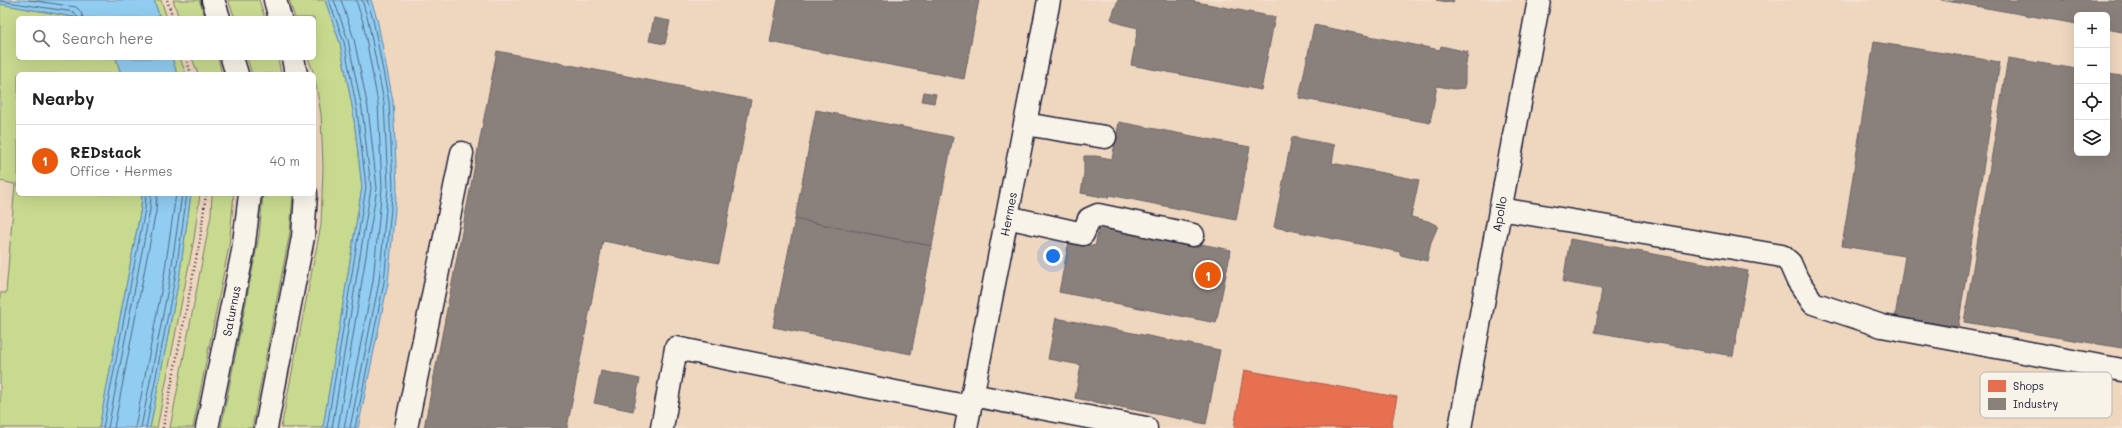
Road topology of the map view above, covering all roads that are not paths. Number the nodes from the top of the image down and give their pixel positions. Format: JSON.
{"nodes":[{"id":1,"x":213,"y":0,"type":"edge"},
{"id":2,"x":274,"y":0,"type":"edge"},
{"id":3,"x":1050,"y":0,"type":"edge"},
{"id":4,"x":1539,"y":0,"type":"edge"},
{"id":5,"x":218,"y":16,"type":"edge"},
{"id":6,"x":279,"y":16,"type":"edge"},
{"id":7,"x":233,"y":60,"type":"edge"},
{"id":8,"x":293,"y":60,"type":"edge"},
{"id":9,"x":237,"y":72,"type":"edge"},
{"id":10,"x":296,"y":72,"type":"edge"},
{"id":11,"x":1025,"y":124,"type":"junction"},
{"id":12,"x":1105,"y":137,"type":"dead end"},
{"id":13,"x":462,"y":153,"type":"dead end"},
{"id":14,"x":250,"y":196,"type":"edge"},
{"id":15,"x":306,"y":196,"type":"edge"},
{"id":16,"x":1500,"y":209,"type":"junction"},
{"id":17,"x":1007,"y":218,"type":"junction"},
{"id":18,"x":1193,"y":235,"type":"dead end"},
{"id":19,"x":2122,"y":370,"type":"edge"},
{"id":20,"x":971,"y":417,"type":"edge"},
{"id":21,"x":207,"y":428,"type":"edge"},
{"id":22,"x":266,"y":428,"type":"edge"},
{"id":23,"x":406,"y":428,"type":"edge"},
{"id":24,"x":662,"y":428,"type":"edge"},
{"id":25,"x":1146,"y":428,"type":"edge"},
{"id":26,"x":1460,"y":428,"type":"edge"}],
"edges":[{"from":1,"to":5,"type":"street"},
{"from":2,"to":6,"type":"street"},
{"from":3,"to":11,"type":"street","name":"Hermes"},
{"from":4,"to":16,"type":"street","name":"Apollo"},
{"from":7,"to":9,"type":"street"},
{"from":8,"to":10,"type":"street"},
{"from":11,"to":12,"type":"street"},
{"from":11,"to":17,"type":"street","name":"Hermes"},
{"from":13,"to":23,"type":"street"},
{"from":14,"to":21,"type":"street","name":"Saturnus"},
{"from":15,"to":22,"type":"street"},
{"from":16,"to":19,"type":"street"},
{"from":16,"to":26,"type":"street","name":"Apollo"},
{"from":17,"to":18,"type":"street"},
{"from":17,"to":20,"type":"street","name":"Hermes"},
{"from":20,"to":24,"type":"street"},
{"from":20,"to":25,"type":"street"}]}
